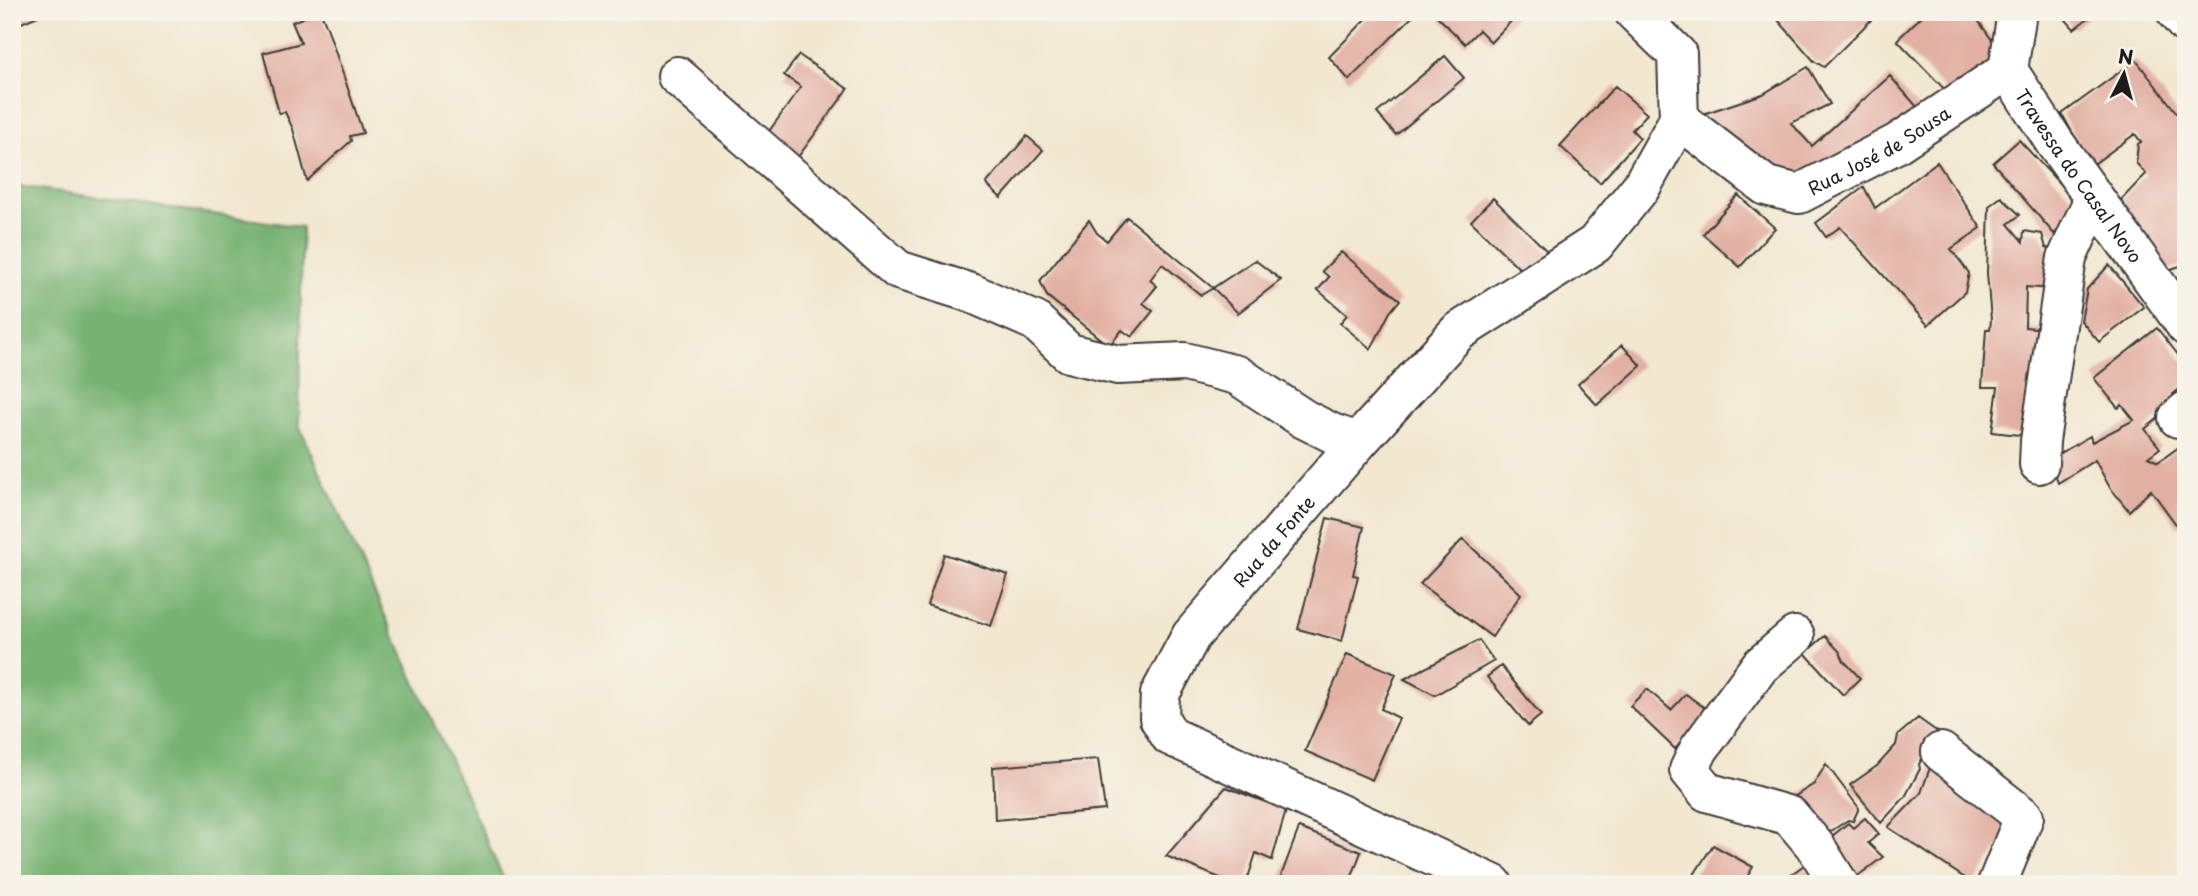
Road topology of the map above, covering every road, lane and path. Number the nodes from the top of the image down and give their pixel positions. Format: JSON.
{"nodes":[{"id":1,"x":1634,"y":12,"type":"edge"},
{"id":2,"x":2017,"y":12,"type":"edge"},
{"id":3,"x":2176,"y":12,"type":"edge"},
{"id":4,"x":2186,"y":24,"type":"edge"},
{"id":5,"x":2008,"y":70,"type":"junction"},
{"id":6,"x":677,"y":76,"type":"dead end"},
{"id":7,"x":1679,"y":119,"type":"junction"},
{"id":8,"x":2094,"y":198,"type":"junction"},
{"id":9,"x":2186,"y":326,"type":"edge"},
{"id":10,"x":1358,"y":442,"type":"junction"},
{"id":11,"x":2039,"y":464,"type":"dead end"},
{"id":12,"x":1795,"y":636,"type":"dead end"},
{"id":13,"x":1941,"y":752,"type":"dead end"},
{"id":14,"x":1493,"y":884,"type":"edge"},
{"id":15,"x":1839,"y":884,"type":"edge"},
{"id":16,"x":1997,"y":884,"type":"edge"}],
"edges":[{"from":1,"to":7,"type":"street"},
{"from":2,"to":5,"type":"street","name":"Travessa do Casal Novo"},
{"from":3,"to":4,"type":"street"},
{"from":5,"to":7,"type":"street","name":"Rua José de Sousa"},
{"from":5,"to":8,"type":"street","name":"Travessa do Casal Novo"},
{"from":6,"to":10,"type":"street"},
{"from":7,"to":10,"type":"street","name":"Rua da Fonte"},
{"from":8,"to":9,"type":"street","name":"Travessa do Casal Novo"},
{"from":8,"to":11,"type":"street"},
{"from":10,"to":14,"type":"street","name":"Rua da Fonte"},
{"from":12,"to":15,"type":"street"},
{"from":13,"to":16,"type":"street"}]}
